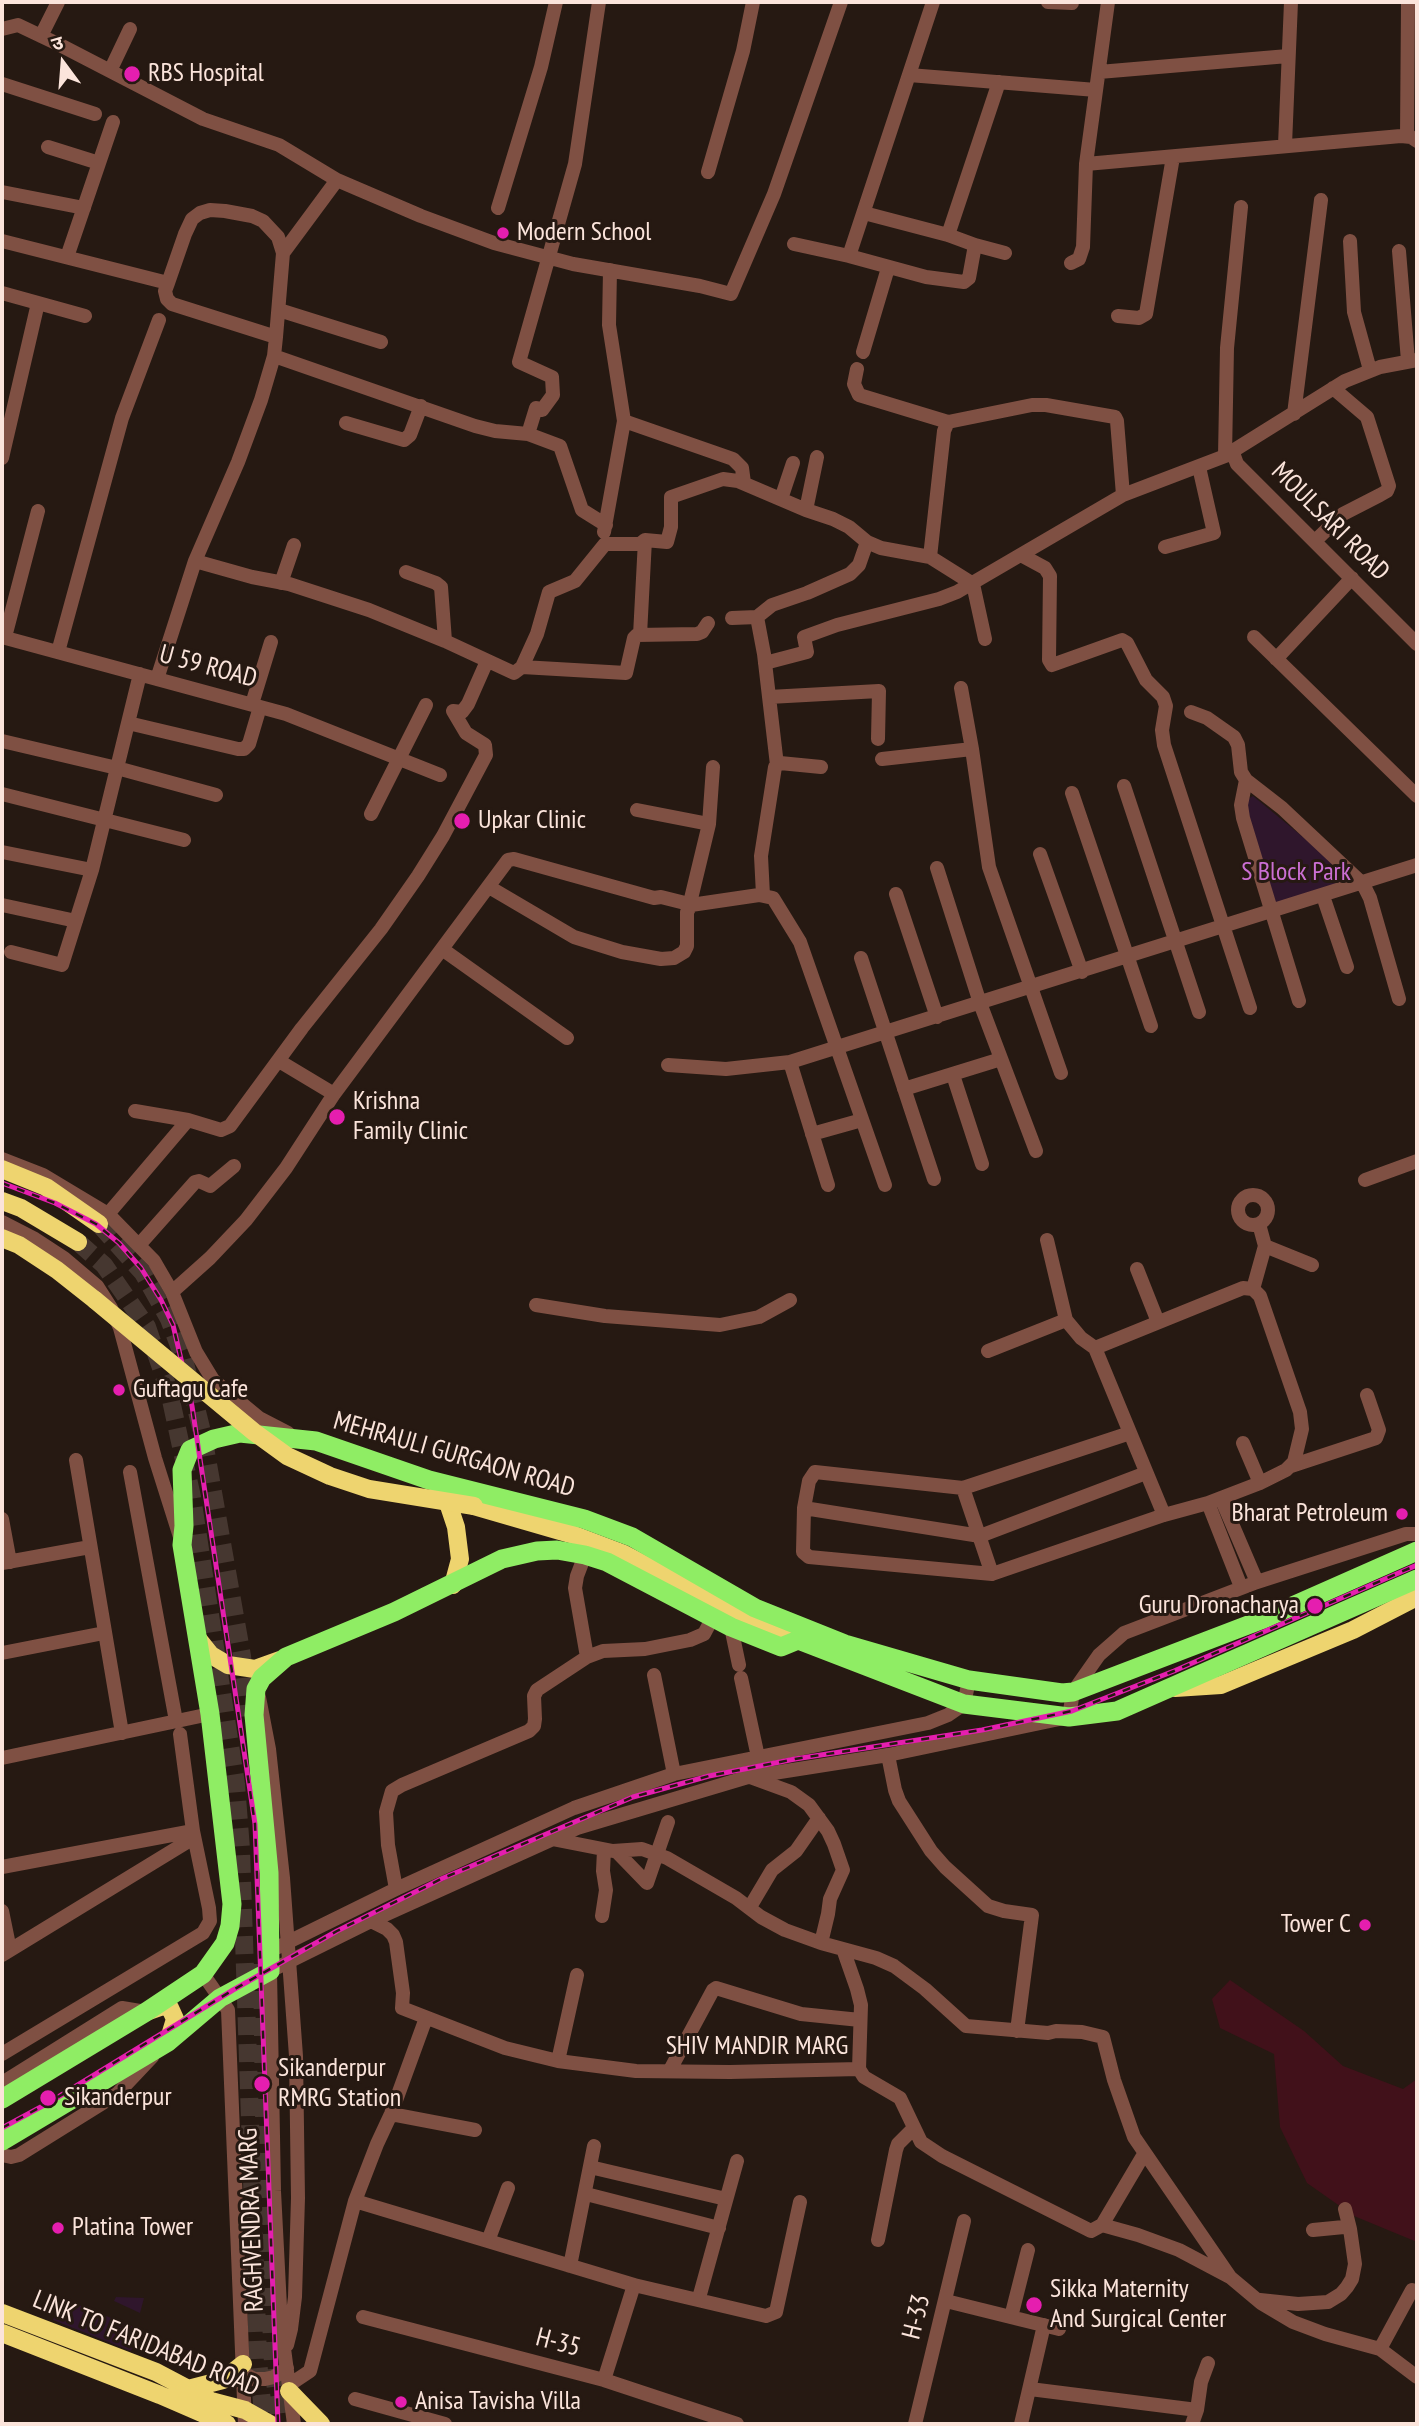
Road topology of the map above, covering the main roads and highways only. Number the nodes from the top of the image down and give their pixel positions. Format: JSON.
{"nodes":[{"id":1,"x":2,"y":1169,"type":"edge"},
{"id":2,"x":2,"y":1201,"type":"edge"},
{"id":3,"x":104,"y":1219,"type":"tunnel mouth"},
{"id":4,"x":2,"y":1238,"type":"edge"},
{"id":5,"x":78,"y":1242,"type":"tunnel mouth"},
{"id":6,"x":429,"y":1480,"type":"junction"},
{"id":7,"x":1417,"y":1551,"type":"edge"},
{"id":8,"x":1417,"y":1579,"type":"edge"},
{"id":9,"x":453,"y":1585,"type":"junction"},
{"id":10,"x":1417,"y":1597,"type":"edge"},
{"id":11,"x":199,"y":1640,"type":"junction"},
{"id":12,"x":798,"y":1640,"type":"junction"},
{"id":13,"x":286,"y":1657,"type":"junction"},
{"id":14,"x":1172,"y":1688,"type":"junction"},
{"id":15,"x":146,"y":2012,"type":"junction"},
{"id":16,"x":165,"y":2043,"type":"junction"},
{"id":17,"x":2,"y":2099,"type":"edge"},
{"id":18,"x":2,"y":2141,"type":"edge"},
{"id":19,"x":2,"y":2313,"type":"edge"},
{"id":20,"x":2,"y":2333,"type":"edge"},
{"id":21,"x":243,"y":2368,"type":"road end"},
{"id":22,"x":289,"y":2388,"type":"road end"},
{"id":23,"x":188,"y":2389,"type":"junction"},
{"id":24,"x":245,"y":2417,"type":"edge"},
{"id":25,"x":209,"y":2420,"type":"edge"},
{"id":26,"x":227,"y":2424,"type":"edge"},
{"id":27,"x":270,"y":2424,"type":"edge"},
{"id":28,"x":321,"y":2424,"type":"edge"}],
"edges":[{"from":1,"to":3,"type":"main road"},
{"from":2,"to":5,"type":"main road"},
{"from":4,"to":12,"type":"main road","bridge":true},
{"from":6,"to":7,"type":"highway","name":"MEHRAULI GURGAON ROAD"},
{"from":6,"to":9,"type":"main road"},
{"from":6,"to":11,"type":"highway","name":"MEHRAULI GURGAON ROAD"},
{"from":8,"to":14,"type":"highway"},
{"from":9,"to":12,"type":"highway"},
{"from":9,"to":13,"type":"highway"},
{"from":10,"to":14,"type":"main road"},
{"from":11,"to":13,"type":"main road"},
{"from":11,"to":15,"type":"highway","name":"MEHRAULI GURGAON ROAD"},
{"from":12,"to":14,"type":"highway"},
{"from":13,"to":16,"type":"highway"},
{"from":15,"to":16,"type":"main road"},
{"from":15,"to":17,"type":"highway","name":"MEHRAULI GURGAON ROAD"},
{"from":16,"to":18,"type":"highway"},
{"from":19,"to":23,"type":"main road","name":"LINK TO FARIDABAD ROAD"},
{"from":20,"to":25,"type":"main road","name":"LINK TO FARIDABAD ROAD"},
{"from":21,"to":23,"type":"main road"},
{"from":22,"to":28,"type":"main road"},
{"from":23,"to":24,"type":"main road","name":"LINK TO FARIDABAD ROAD"},
{"from":24,"to":27,"type":"main road","name":"LINK TO FARIDABAD ROAD"},
{"from":25,"to":26,"type":"main road","name":"LINK TO FARIDABAD ROAD"}]}
